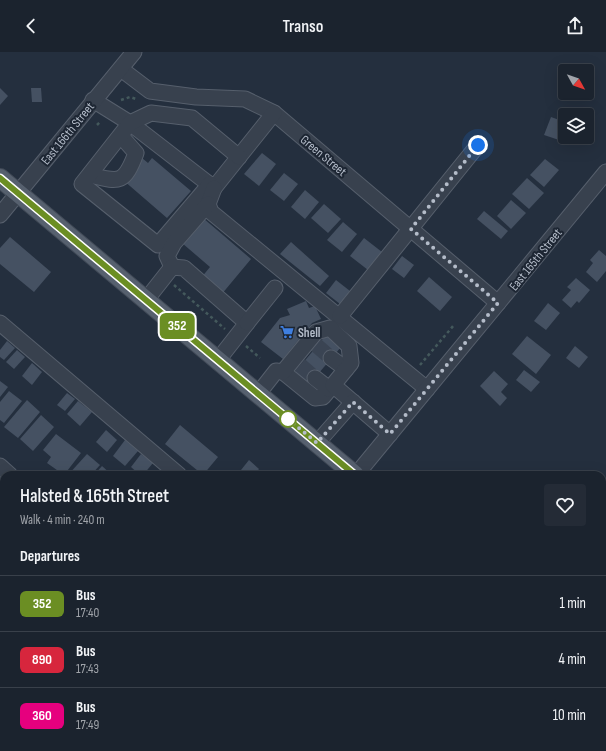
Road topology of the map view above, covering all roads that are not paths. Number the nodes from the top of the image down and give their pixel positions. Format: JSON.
{"nodes":[{"id":1,"x":134,"y":52,"type":"edge"},
{"id":2,"x":121,"y":69,"type":"junction"},
{"id":3,"x":93,"y":100,"type":"junction"},
{"id":4,"x":274,"y":113,"type":"junction"},
{"id":5,"x":130,"y":123,"type":"junction"},
{"id":6,"x":121,"y":136,"type":"junction"},
{"id":7,"x":478,"y":145,"type":"dead end"},
{"id":8,"x":239,"y":156,"type":"junction"},
{"id":9,"x":606,"y":172,"type":"edge"},
{"id":10,"x":90,"y":175,"type":"junction"},
{"id":11,"x":0,"y":178,"type":"edge"},
{"id":12,"x":212,"y":186,"type":"junction"},
{"id":13,"x":18,"y":193,"type":"junction"},
{"id":14,"x":208,"y":204,"type":"junction"},
{"id":15,"x":0,"y":215,"type":"edge"},
{"id":16,"x":411,"y":229,"type":"junction"},
{"id":17,"x":172,"y":267,"type":"junction"},
{"id":18,"x":275,"y":288,"type":"dead end"},
{"id":19,"x":146,"y":300,"type":"junction"},
{"id":20,"x":498,"y":303,"type":"junction"},
{"id":21,"x":340,"y":316,"type":"junction"},
{"id":22,"x":0,"y":323,"type":"edge"},
{"id":23,"x":247,"y":323,"type":"junction"},
{"id":24,"x":331,"y":358,"type":"tunnel mouth"},
{"id":25,"x":218,"y":360,"type":"junction"},
{"id":26,"x":346,"y":369,"type":"junction"},
{"id":27,"x":283,"y":372,"type":"junction"},
{"id":28,"x":315,"y":378,"type":"tunnel mouth"},
{"id":29,"x":331,"y":387,"type":"junction"},
{"id":30,"x":427,"y":389,"type":"junction"},
{"id":31,"x":258,"y":394,"type":"junction"},
{"id":32,"x":353,"y":402,"type":"junction"},
{"id":33,"x":390,"y":434,"type":"junction"},
{"id":34,"x":317,"y":443,"type":"junction"},
{"id":35,"x":174,"y":471,"type":"edge"},
{"id":36,"x":350,"y":471,"type":"edge"},
{"id":37,"x":358,"y":471,"type":"edge"}],
"edges":[{"from":1,"to":2,"type":"street","name":"East 166th Street"},
{"from":2,"to":3,"type":"street","name":"East 166th Street"},
{"from":2,"to":4,"type":"street","name":"Green Street"},
{"from":3,"to":5,"type":"street"},
{"from":3,"to":13,"type":"street","name":"East 166th Street"},
{"from":4,"to":8,"type":"street"},
{"from":4,"to":16,"type":"street","name":"Green Street"},
{"from":5,"to":6,"type":"street"},
{"from":5,"to":8,"type":"street"},
{"from":5,"to":12,"type":"street"},
{"from":6,"to":10,"type":"street"},
{"from":6,"to":10,"type":"street"},
{"from":7,"to":16,"type":"street"},
{"from":8,"to":12,"type":"street"},
{"from":9,"to":20,"type":"street","name":"East 165th Street"},
{"from":10,"to":12,"type":"street"},
{"from":11,"to":13,"type":"main road"},
{"from":12,"to":14,"type":"street"},
{"from":13,"to":15,"type":"street","name":"East 166th Street"},
{"from":13,"to":19,"type":"main road"},
{"from":14,"to":17,"type":"street"},
{"from":14,"to":21,"type":"street"},
{"from":16,"to":20,"type":"street","name":"Green Street"},
{"from":16,"to":21,"type":"street"},
{"from":17,"to":19,"type":"street"},
{"from":17,"to":23,"type":"street"},
{"from":18,"to":23,"type":"street"},
{"from":19,"to":25,"type":"main road"},
{"from":20,"to":30,"type":"street","name":"East 165th Street"},
{"from":21,"to":30,"type":"street"},
{"from":22,"to":35,"type":"street"},
{"from":23,"to":25,"type":"street"},
{"from":24,"to":26,"type":"street"},
{"from":25,"to":31,"type":"main road"},
{"from":26,"to":27,"type":"street"},
{"from":26,"to":29,"type":"street"},
{"from":27,"to":29,"type":"street"},
{"from":27,"to":31,"type":"street"},
{"from":28,"to":29,"type":"street"},
{"from":29,"to":32,"type":"street"},
{"from":30,"to":33,"type":"street","name":"East 165th Street"},
{"from":31,"to":34,"type":"main road"},
{"from":32,"to":33,"type":"street"},
{"from":32,"to":34,"type":"street"},
{"from":33,"to":37,"type":"street","name":"East 165th Street"},
{"from":34,"to":36,"type":"main road"}]}
